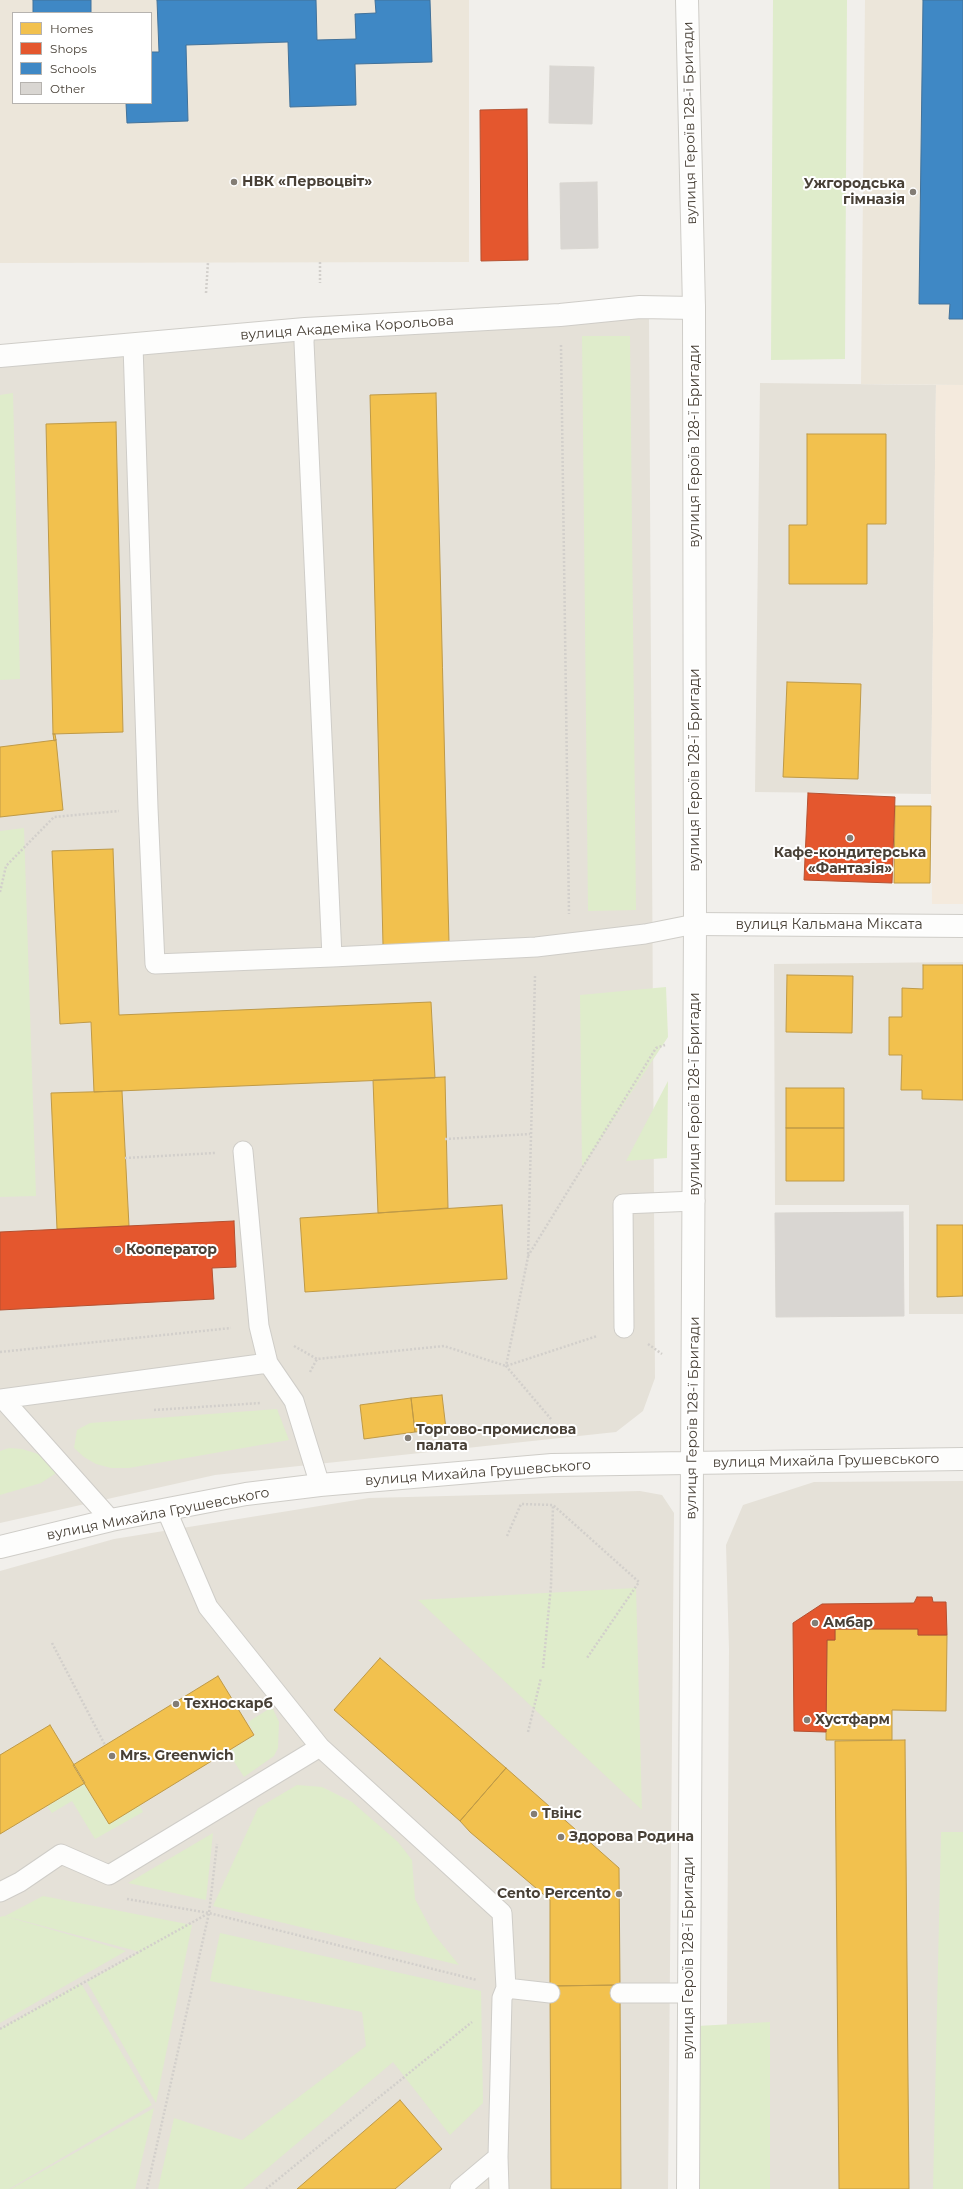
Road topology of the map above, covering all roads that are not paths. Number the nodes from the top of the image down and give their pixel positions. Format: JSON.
{"nodes":[{"id":1,"x":687,"y":0,"type":"edge"},
{"id":2,"x":694,"y":308,"type":"junction"},
{"id":3,"x":305,"y":328,"type":"junction"},
{"id":4,"x":133,"y":344,"type":"junction"},
{"id":5,"x":0,"y":356,"type":"edge"},
{"id":6,"x":695,"y":924,"type":"junction"},
{"id":7,"x":963,"y":926,"type":"edge"},
{"id":8,"x":332,"y":957,"type":"junction"},
{"id":9,"x":243,"y":1151,"type":"road end"},
{"id":10,"x":695,"y":1200,"type":"junction"},
{"id":11,"x":624,"y":1328,"type":"road end"},
{"id":12,"x":268,"y":1363,"type":"junction"},
{"id":13,"x":2,"y":1399,"type":"edge"},
{"id":14,"x":963,"y":1459,"type":"edge"},
{"id":15,"x":692,"y":1462,"type":"junction"},
{"id":16,"x":320,"y":1485,"type":"junction"},
{"id":17,"x":166,"y":1510,"type":"junction"},
{"id":18,"x":111,"y":1520,"type":"junction"},
{"id":19,"x":0,"y":1547,"type":"edge"},
{"id":20,"x":320,"y":1747,"type":"junction"},
{"id":21,"x":0,"y":1892,"type":"edge"},
{"id":22,"x":504,"y":1993,"type":"junction"},
{"id":23,"x":550,"y":1993,"type":"dead end"},
{"id":24,"x":620,"y":1993,"type":"dead end"},
{"id":25,"x":689,"y":1993,"type":"junction"},
{"id":26,"x":498,"y":2157,"type":"junction"},
{"id":27,"x":460,"y":2189,"type":"edge"},
{"id":28,"x":499,"y":2189,"type":"edge"},
{"id":29,"x":688,"y":2189,"type":"edge"}],
"edges":[{"from":1,"to":2,"type":"street","name":"вулиця Героїв 128-ї Бригади"},
{"from":2,"to":3,"type":"street","name":"вулиця Академіка Корольова"},
{"from":2,"to":6,"type":"street","name":"вулиця Героїв 128-ї Бригади"},
{"from":3,"to":4,"type":"street","name":"вулиця Академіка Корольова"},
{"from":3,"to":8,"type":"lane"},
{"from":4,"to":5,"type":"street","name":"вулиця Академіка Корольова"},
{"from":4,"to":8,"type":"lane"},
{"from":6,"to":7,"type":"street","name":"вулиця Кальмана Міксата"},
{"from":6,"to":8,"type":"lane"},
{"from":6,"to":10,"type":"street","name":"вулиця Героїв 128-ї Бригади"},
{"from":9,"to":12,"type":"lane"},
{"from":10,"to":11,"type":"lane"},
{"from":10,"to":15,"type":"street","name":"вулиця Героїв 128-ї Бригади"},
{"from":12,"to":13,"type":"lane"},
{"from":12,"to":16,"type":"lane"},
{"from":13,"to":18,"type":"lane"},
{"from":14,"to":15,"type":"street","name":"вулиця Михайла Грушевського"},
{"from":15,"to":16,"type":"street","name":"вулиця Михайла Грушевського"},
{"from":15,"to":25,"type":"street","name":"вулиця Героїв 128-ї Бригади"},
{"from":16,"to":17,"type":"street","name":"вулиця Михайла Грушевського"},
{"from":17,"to":18,"type":"street","name":"вулиця Михайла Грушевського"},
{"from":17,"to":20,"type":"lane"},
{"from":18,"to":19,"type":"street","name":"вулиця Михайла Грушевського"},
{"from":20,"to":21,"type":"lane"},
{"from":20,"to":22,"type":"lane"},
{"from":22,"to":23,"type":"lane"},
{"from":22,"to":26,"type":"lane"},
{"from":24,"to":25,"type":"lane"},
{"from":25,"to":29,"type":"street","name":"вулиця Героїв 128-ї Бригади"},
{"from":26,"to":27,"type":"lane"},
{"from":26,"to":28,"type":"lane"}]}
